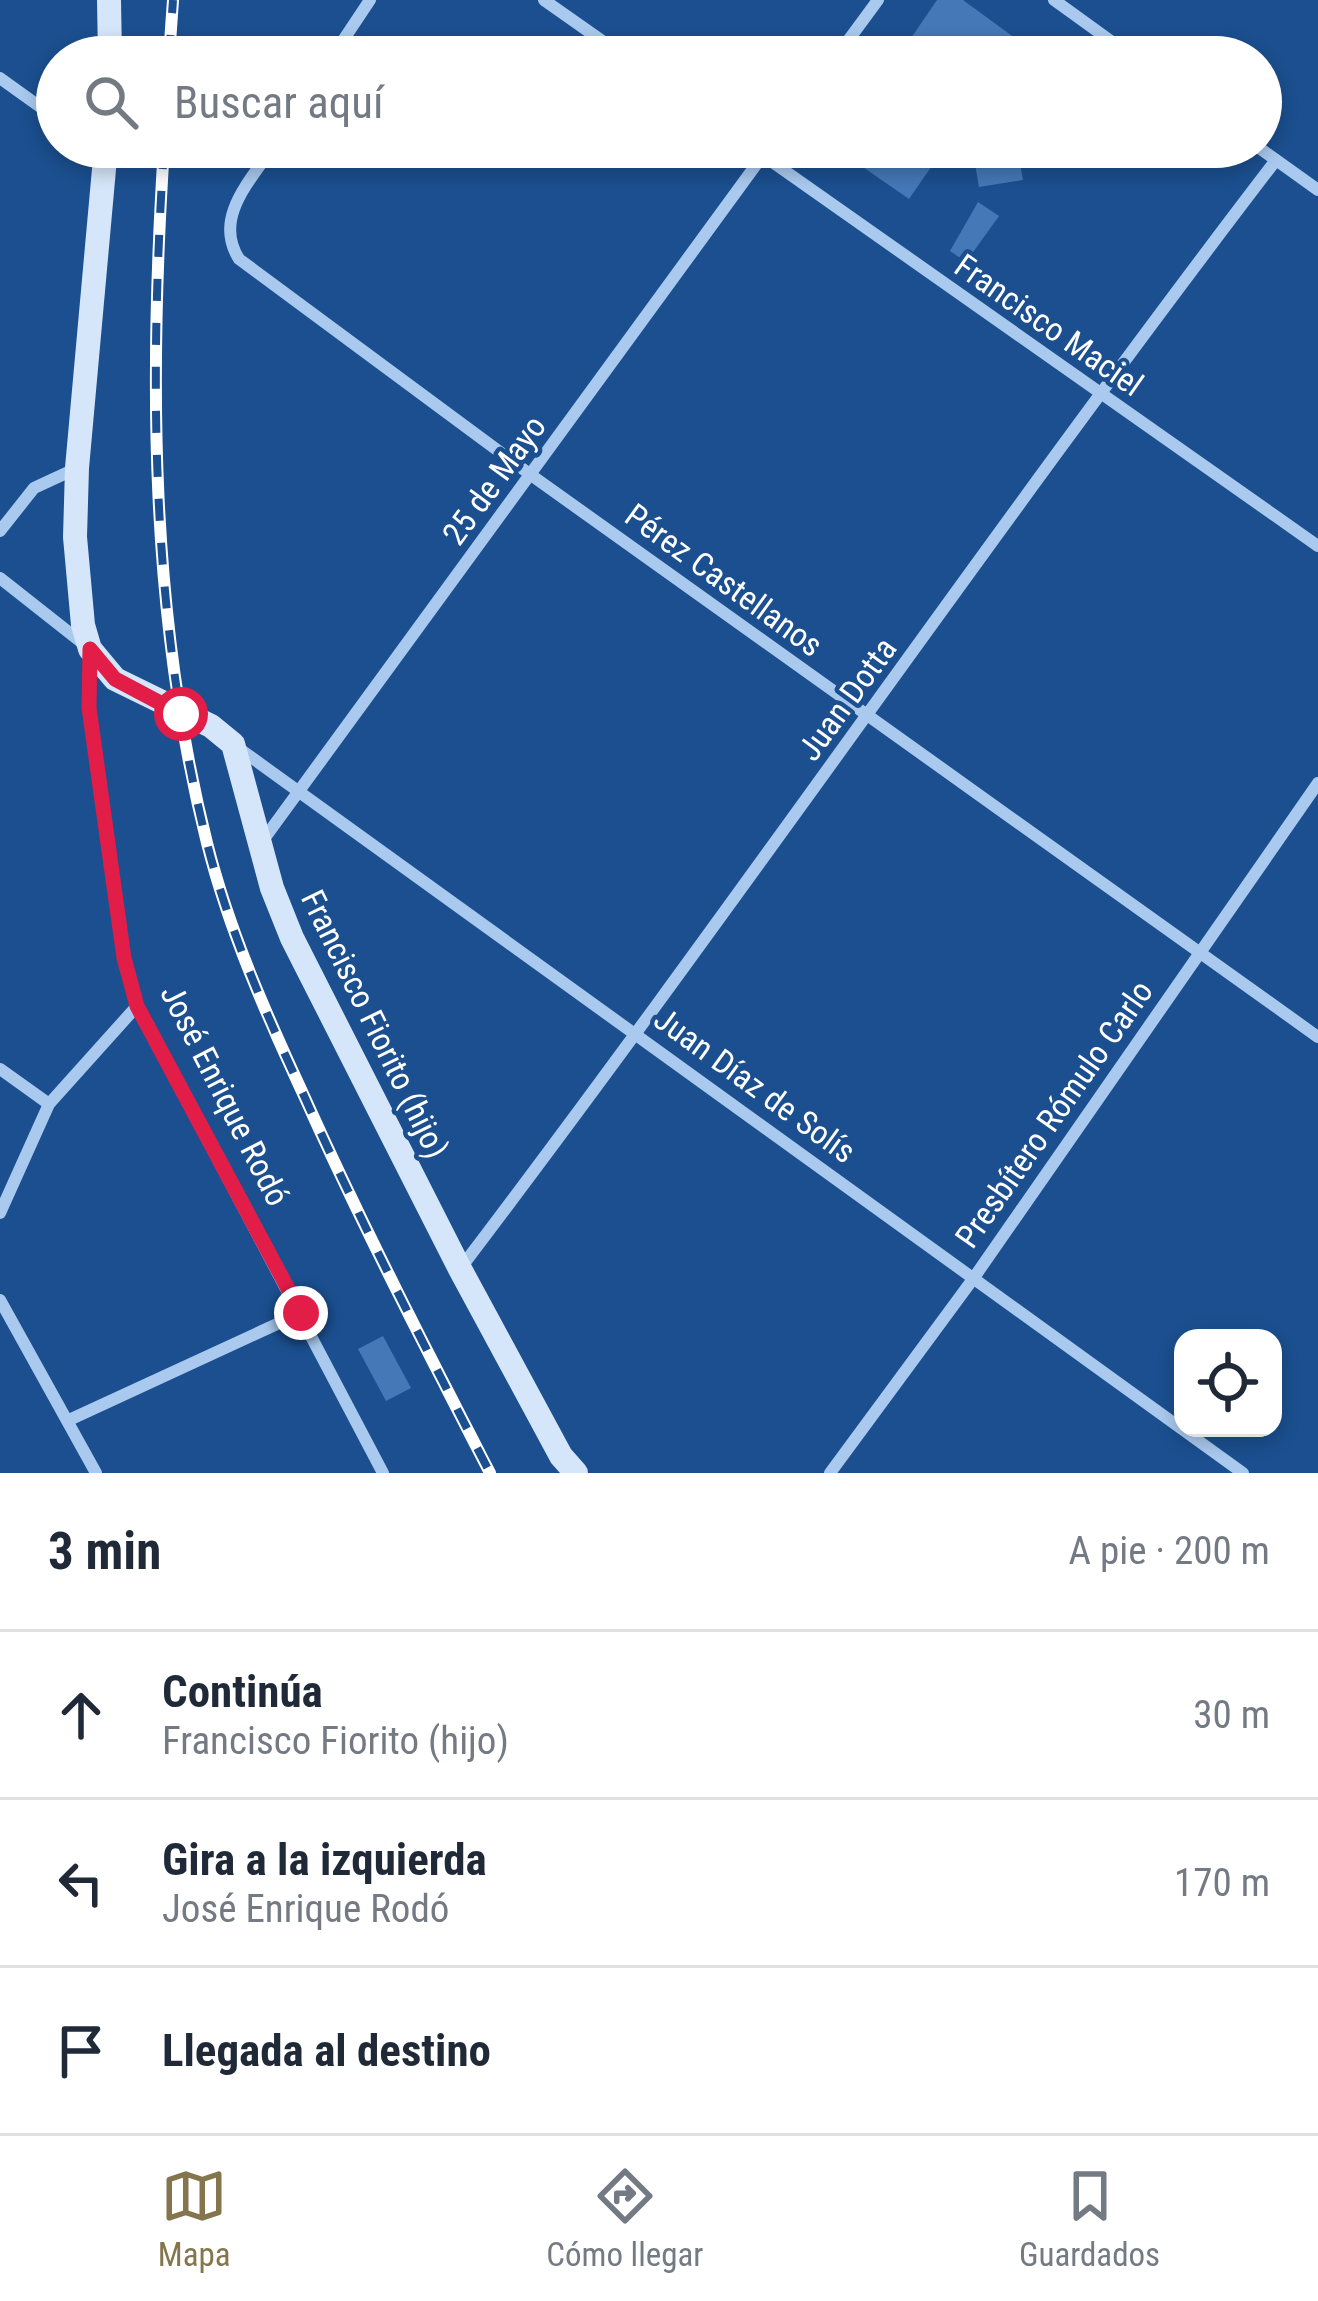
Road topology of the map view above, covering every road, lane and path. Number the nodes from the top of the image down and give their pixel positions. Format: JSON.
{"nodes":[{"id":1,"x":110,"y":0,"type":"edge"},
{"id":2,"x":370,"y":0,"type":"edge"},
{"id":3,"x":544,"y":0,"type":"edge"},
{"id":4,"x":878,"y":0,"type":"edge"},
{"id":5,"x":1054,"y":0,"type":"edge"},
{"id":6,"x":110,"y":36,"type":"edge"},
{"id":7,"x":346,"y":36,"type":"edge"},
{"id":8,"x":595,"y":36,"type":"edge"},
{"id":9,"x":851,"y":36,"type":"edge"},
{"id":10,"x":1104,"y":36,"type":"edge"},
{"id":11,"x":0,"y":77,"type":"edge"},
{"id":12,"x":36,"y":103,"type":"edge"},
{"id":13,"x":1282,"y":164,"type":"edge"},
{"id":14,"x":101,"y":168,"type":"edge"},
{"id":15,"x":259,"y":168,"type":"edge"},
{"id":16,"x":748,"y":168,"type":"edge"},
{"id":17,"x":786,"y":168,"type":"edge"},
{"id":18,"x":1270,"y":168,"type":"edge"},
{"id":19,"x":1318,"y":190,"type":"edge"},
{"id":20,"x":1097,"y":393,"type":"junction"},
{"id":21,"x":76,"y":468,"type":"junction"},
{"id":22,"x":531,"y":475,"type":"junction"},
{"id":23,"x":0,"y":531,"type":"edge"},
{"id":24,"x":1318,"y":546,"type":"edge"},
{"id":25,"x":0,"y":578,"type":"edge"},
{"id":26,"x":90,"y":649,"type":"junction"},
{"id":27,"x":868,"y":716,"type":"junction"},
{"id":28,"x":233,"y":744,"type":"junction"},
{"id":29,"x":1318,"y":783,"type":"edge"},
{"id":30,"x":298,"y":793,"type":"junction"},
{"id":31,"x":260,"y":844,"type":"junction"},
{"id":32,"x":1200,"y":951,"type":"junction"},
{"id":33,"x":137,"y":1006,"type":"junction"},
{"id":34,"x":639,"y":1034,"type":"junction"},
{"id":35,"x":1318,"y":1037,"type":"edge"},
{"id":36,"x":0,"y":1069,"type":"edge"},
{"id":37,"x":49,"y":1104,"type":"junction"},
{"id":38,"x":0,"y":1213,"type":"edge"},
{"id":39,"x":460,"y":1269,"type":"junction"},
{"id":40,"x":973,"y":1279,"type":"junction"},
{"id":41,"x":0,"y":1300,"type":"edge"},
{"id":42,"x":301,"y":1313,"type":"junction"},
{"id":43,"x":69,"y":1420,"type":"junction"},
{"id":44,"x":96,"y":1473,"type":"edge"},
{"id":45,"x":383,"y":1473,"type":"edge"},
{"id":46,"x":575,"y":1473,"type":"edge"},
{"id":47,"x":830,"y":1473,"type":"edge"},
{"id":48,"x":1243,"y":1473,"type":"edge"}],
"edges":[{"from":1,"to":6,"type":"street"},
{"from":2,"to":7,"type":"street"},
{"from":3,"to":8,"type":"street"},
{"from":4,"to":9,"type":"street"},
{"from":5,"to":10,"type":"street"},
{"from":11,"to":12,"type":"street"},
{"from":13,"to":19,"type":"street"},
{"from":14,"to":21,"type":"street","name":"José Enrique Rodó"},
{"from":15,"to":22,"type":"street","name":"Pérez Castellanos"},
{"from":16,"to":22,"type":"street","name":"25 de Mayo"},
{"from":17,"to":20,"type":"street","name":"Francisco Maciel"},
{"from":18,"to":20,"type":"street","name":"Juan Dotta"},
{"from":20,"to":24,"type":"street","name":"Francisco Maciel"},
{"from":20,"to":27,"type":"street","name":"Juan Dotta"},
{"from":21,"to":23,"type":"street"},
{"from":21,"to":26,"type":"street","name":"José Enrique Rodó"},
{"from":22,"to":27,"type":"street","name":"Pérez Castellanos"},
{"from":22,"to":30,"type":"street","name":"25 de Mayo"},
{"from":25,"to":26,"type":"street"},
{"from":26,"to":28,"type":"street"},
{"from":26,"to":33,"type":"street","name":"José Enrique Rodó"},
{"from":27,"to":32,"type":"street","name":"Pérez Castellanos"},
{"from":27,"to":34,"type":"street","name":"Juan Dotta"},
{"from":28,"to":30,"type":"street","name":"Juan Díaz de Solís"},
{"from":28,"to":31,"type":"street","name":"Francisco Fiorito (hijo)"},
{"from":29,"to":32,"type":"street","name":"Presbítero Rómulo Carlo"},
{"from":30,"to":31,"type":"street","name":"25 de Mayo"},
{"from":30,"to":34,"type":"street","name":"Juan Díaz de Solís"},
{"from":31,"to":39,"type":"street","name":"Francisco Fiorito (hijo)"},
{"from":32,"to":35,"type":"street","name":"Pérez Castellanos"},
{"from":32,"to":40,"type":"street","name":"Presbítero Rómulo Carlo"},
{"from":33,"to":37,"type":"street"},
{"from":33,"to":42,"type":"street","name":"José Enrique Rodó"},
{"from":34,"to":39,"type":"street","name":"Juan Dotta"},
{"from":34,"to":40,"type":"street","name":"Juan Díaz de Solís"},
{"from":36,"to":37,"type":"street"},
{"from":37,"to":38,"type":"street"},
{"from":39,"to":46,"type":"street","name":"Francisco Fiorito (hijo)"},
{"from":40,"to":47,"type":"street","name":"Presbítero Rómulo Carlo"},
{"from":40,"to":48,"type":"street","name":"Juan Díaz de Solís"},
{"from":41,"to":43,"type":"street"},
{"from":42,"to":43,"type":"street"},
{"from":42,"to":45,"type":"street","name":"José Enrique Rodó"},
{"from":43,"to":44,"type":"street"}]}
